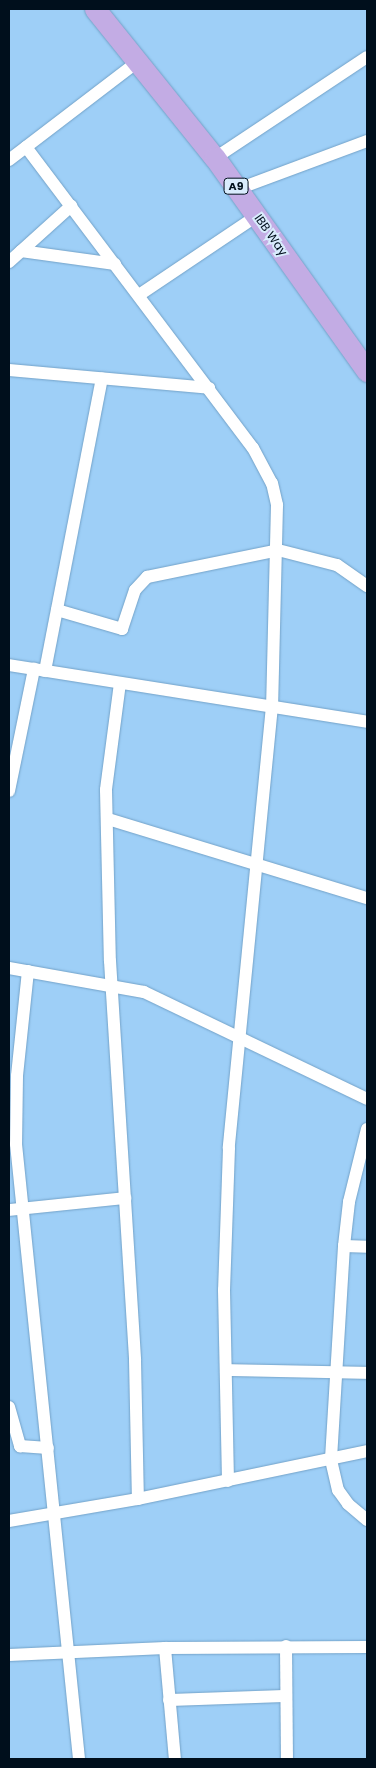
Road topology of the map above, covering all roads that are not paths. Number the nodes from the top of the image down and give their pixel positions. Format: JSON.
{"nodes":[{"id":1,"x":95,"y":9,"type":"edge"},
{"id":2,"x":367,"y":57,"type":"edge"},
{"id":3,"x":137,"y":62,"type":"junction"},
{"id":4,"x":367,"y":142,"type":"edge"},
{"id":5,"x":26,"y":147,"type":"junction"},
{"id":6,"x":216,"y":158,"type":"junction"},
{"id":7,"x":9,"y":160,"type":"edge"},
{"id":8,"x":238,"y":189,"type":"junction"},
{"id":9,"x":71,"y":206,"type":"junction"},
{"id":10,"x":258,"y":215,"type":"junction"},
{"id":11,"x":21,"y":251,"type":"junction"},
{"id":12,"x":9,"y":262,"type":"edge"},
{"id":13,"x":115,"y":264,"type":"junction"},
{"id":14,"x":139,"y":295,"type":"junction"},
{"id":15,"x":9,"y":370,"type":"edge"},
{"id":16,"x":367,"y":371,"type":"edge"},
{"id":17,"x":102,"y":379,"type":"junction"},
{"id":18,"x":210,"y":388,"type":"junction"},
{"id":19,"x":278,"y":550,"type":"junction"},
{"id":20,"x":367,"y":586,"type":"edge"},
{"id":21,"x":57,"y":610,"type":"junction"},
{"id":22,"x":9,"y":665,"type":"edge"},
{"id":23,"x":40,"y":670,"type":"junction"},
{"id":24,"x":120,"y":682,"type":"junction"},
{"id":25,"x":272,"y":706,"type":"junction"},
{"id":26,"x":367,"y":722,"type":"edge"},
{"id":27,"x":9,"y":791,"type":"edge"},
{"id":28,"x":108,"y":819,"type":"junction"},
{"id":29,"x":259,"y":865,"type":"junction"},
{"id":30,"x":367,"y":898,"type":"edge"},
{"id":31,"x":9,"y":968,"type":"edge"},
{"id":32,"x":28,"y":971,"type":"junction"},
{"id":33,"x":112,"y":984,"type":"junction"},
{"id":34,"x":238,"y":1039,"type":"junction"},
{"id":35,"x":367,"y":1099,"type":"edge"},
{"id":36,"x":367,"y":1129,"type":"edge"},
{"id":37,"x":125,"y":1198,"type":"junction"},
{"id":38,"x":22,"y":1208,"type":"junction"},
{"id":39,"x":9,"y":1210,"type":"edge"},
{"id":40,"x":344,"y":1246,"type":"junction"},
{"id":41,"x":367,"y":1247,"type":"edge"},
{"id":42,"x":226,"y":1370,"type":"junction"},
{"id":43,"x":367,"y":1373,"type":"edge"},
{"id":44,"x":336,"y":1374,"type":"junction"},
{"id":45,"x":9,"y":1407,"type":"edge"},
{"id":46,"x":48,"y":1448,"type":"junction"},
{"id":47,"x":367,"y":1451,"type":"edge"},
{"id":48,"x":331,"y":1460,"type":"junction"},
{"id":49,"x":228,"y":1481,"type":"junction"},
{"id":50,"x":138,"y":1499,"type":"junction"},
{"id":51,"x":55,"y":1513,"type":"junction"},
{"id":52,"x":367,"y":1520,"type":"edge"},
{"id":53,"x":9,"y":1521,"type":"edge"},
{"id":54,"x":286,"y":1646,"type":"junction"},
{"id":55,"x":367,"y":1647,"type":"edge"},
{"id":56,"x":165,"y":1648,"type":"junction"},
{"id":57,"x":70,"y":1652,"type":"junction"},
{"id":58,"x":9,"y":1655,"type":"edge"},
{"id":59,"x":285,"y":1696,"type":"junction"},
{"id":60,"x":169,"y":1700,"type":"junction"},
{"id":61,"x":79,"y":1759,"type":"edge"},
{"id":62,"x":175,"y":1759,"type":"edge"},
{"id":63,"x":287,"y":1759,"type":"edge"}],
"edges":[{"from":1,"to":3,"type":"highway","name":"IBB Way","number":"A9"},
{"from":2,"to":6,"type":"street"},
{"from":3,"to":5,"type":"street"},
{"from":3,"to":6,"type":"highway","name":"IBB Way","number":"A9"},
{"from":4,"to":8,"type":"street"},
{"from":5,"to":7,"type":"street"},
{"from":5,"to":9,"type":"street"},
{"from":6,"to":8,"type":"highway","name":"IBB Way","number":"A9"},
{"from":8,"to":10,"type":"highway","name":"IBB Way","number":"A9"},
{"from":9,"to":11,"type":"street"},
{"from":9,"to":13,"type":"street"},
{"from":10,"to":14,"type":"street"},
{"from":10,"to":16,"type":"highway","name":"IBB Way","number":"A9"},
{"from":11,"to":12,"type":"street"},
{"from":11,"to":13,"type":"street"},
{"from":13,"to":14,"type":"street"},
{"from":14,"to":18,"type":"street"},
{"from":15,"to":17,"type":"street"},
{"from":17,"to":18,"type":"street"},
{"from":17,"to":21,"type":"street"},
{"from":18,"to":19,"type":"street"},
{"from":19,"to":20,"type":"street"},
{"from":19,"to":21,"type":"street"},
{"from":19,"to":25,"type":"street"},
{"from":21,"to":23,"type":"street"},
{"from":22,"to":23,"type":"street"},
{"from":23,"to":24,"type":"street"},
{"from":23,"to":27,"type":"street"},
{"from":24,"to":25,"type":"street"},
{"from":24,"to":28,"type":"street"},
{"from":25,"to":26,"type":"street"},
{"from":25,"to":29,"type":"street"},
{"from":28,"to":29,"type":"street"},
{"from":28,"to":33,"type":"street"},
{"from":29,"to":30,"type":"street"},
{"from":29,"to":34,"type":"street"},
{"from":31,"to":32,"type":"street"},
{"from":32,"to":33,"type":"street"},
{"from":32,"to":38,"type":"street"},
{"from":33,"to":34,"type":"street"},
{"from":33,"to":37,"type":"street"},
{"from":34,"to":35,"type":"street"},
{"from":34,"to":42,"type":"street"},
{"from":36,"to":40,"type":"street"},
{"from":37,"to":38,"type":"street"},
{"from":37,"to":50,"type":"street"},
{"from":38,"to":39,"type":"street"},
{"from":38,"to":46,"type":"street"},
{"from":40,"to":41,"type":"street"},
{"from":40,"to":44,"type":"street"},
{"from":42,"to":44,"type":"street"},
{"from":42,"to":49,"type":"street"},
{"from":43,"to":44,"type":"street"},
{"from":44,"to":48,"type":"street"},
{"from":45,"to":46,"type":"street"},
{"from":46,"to":51,"type":"street"},
{"from":47,"to":48,"type":"street"},
{"from":48,"to":49,"type":"street"},
{"from":48,"to":52,"type":"street"},
{"from":49,"to":50,"type":"street"},
{"from":50,"to":51,"type":"street"},
{"from":51,"to":53,"type":"street"},
{"from":51,"to":57,"type":"street"},
{"from":54,"to":55,"type":"street"},
{"from":54,"to":56,"type":"street"},
{"from":54,"to":59,"type":"street"},
{"from":56,"to":57,"type":"street"},
{"from":56,"to":60,"type":"street"},
{"from":57,"to":58,"type":"street"},
{"from":57,"to":61,"type":"street"},
{"from":59,"to":60,"type":"street"},
{"from":59,"to":63,"type":"street"},
{"from":60,"to":62,"type":"street"}]}
